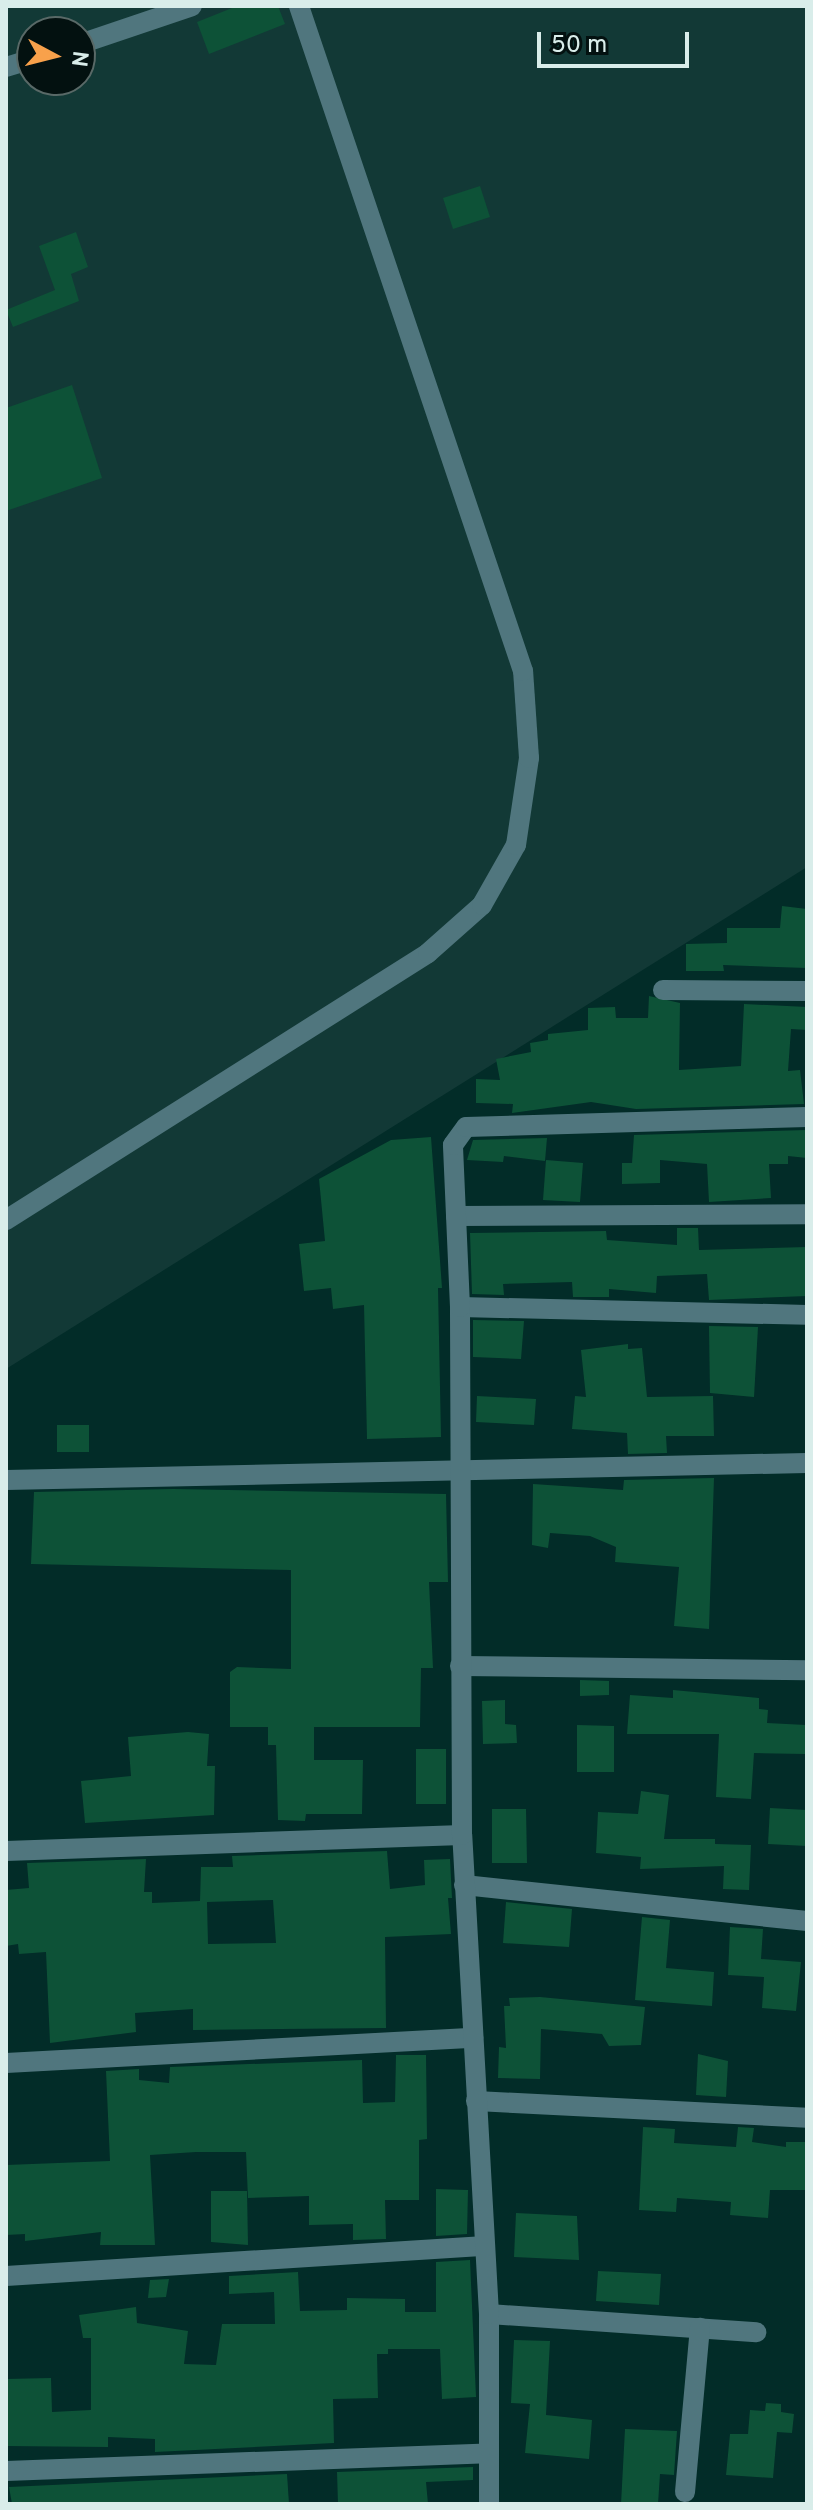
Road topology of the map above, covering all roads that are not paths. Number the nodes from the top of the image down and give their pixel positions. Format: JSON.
{"nodes":[{"id":1,"x":192,"y":6,"type":"edge"},
{"id":2,"x":299,"y":6,"type":"edge"},
{"id":3,"x":96,"y":39,"type":"edge"},
{"id":4,"x":663,"y":990,"type":"dead end"},
{"id":5,"x":807,"y":991,"type":"edge"},
{"id":6,"x":807,"y":1117,"type":"edge"},
{"id":7,"x":807,"y":1214,"type":"edge"},
{"id":8,"x":456,"y":1216,"type":"junction"},
{"id":9,"x":6,"y":1220,"type":"edge"},
{"id":10,"x":460,"y":1307,"type":"junction"},
{"id":11,"x":807,"y":1315,"type":"edge"},
{"id":12,"x":807,"y":1463,"type":"edge"},
{"id":13,"x":459,"y":1471,"type":"junction"},
{"id":14,"x":6,"y":1480,"type":"edge"},
{"id":15,"x":460,"y":1666,"type":"junction"},
{"id":16,"x":807,"y":1670,"type":"edge"},
{"id":17,"x":462,"y":1835,"type":"junction"},
{"id":18,"x":6,"y":1851,"type":"edge"},
{"id":19,"x":464,"y":1885,"type":"junction"},
{"id":20,"x":807,"y":1921,"type":"edge"},
{"id":21,"x":473,"y":2038,"type":"junction"},
{"id":22,"x":6,"y":2063,"type":"edge"},
{"id":23,"x":476,"y":2101,"type":"junction"},
{"id":24,"x":807,"y":2118,"type":"edge"},
{"id":25,"x":485,"y":2246,"type":"junction"},
{"id":26,"x":6,"y":2276,"type":"edge"},
{"id":27,"x":489,"y":2314,"type":"junction"},
{"id":28,"x":700,"y":2328,"type":"junction"},
{"id":29,"x":756,"y":2332,"type":"dead end"},
{"id":30,"x":487,"y":2453,"type":"junction"},
{"id":31,"x":6,"y":2471,"type":"edge"},
{"id":32,"x":685,"y":2492,"type":"dead end"},
{"id":33,"x":489,"y":2504,"type":"edge"}],
"edges":[{"from":1,"to":3,"type":"street"},
{"from":2,"to":9,"type":"street"},
{"from":4,"to":5,"type":"street"},
{"from":6,"to":8,"type":"street"},
{"from":7,"to":8,"type":"street"},
{"from":8,"to":10,"type":"street"},
{"from":10,"to":11,"type":"street"},
{"from":10,"to":13,"type":"street"},
{"from":12,"to":13,"type":"street"},
{"from":13,"to":14,"type":"street"},
{"from":13,"to":15,"type":"street"},
{"from":15,"to":16,"type":"street"},
{"from":15,"to":17,"type":"street"},
{"from":17,"to":18,"type":"street"},
{"from":17,"to":19,"type":"street"},
{"from":19,"to":20,"type":"street"},
{"from":19,"to":21,"type":"street"},
{"from":21,"to":22,"type":"street"},
{"from":21,"to":23,"type":"street"},
{"from":23,"to":24,"type":"street"},
{"from":23,"to":25,"type":"street"},
{"from":25,"to":26,"type":"street"},
{"from":25,"to":27,"type":"street"},
{"from":27,"to":28,"type":"street"},
{"from":27,"to":30,"type":"street"},
{"from":28,"to":29,"type":"street"},
{"from":28,"to":32,"type":"street"},
{"from":30,"to":31,"type":"street"},
{"from":30,"to":33,"type":"street"}]}
